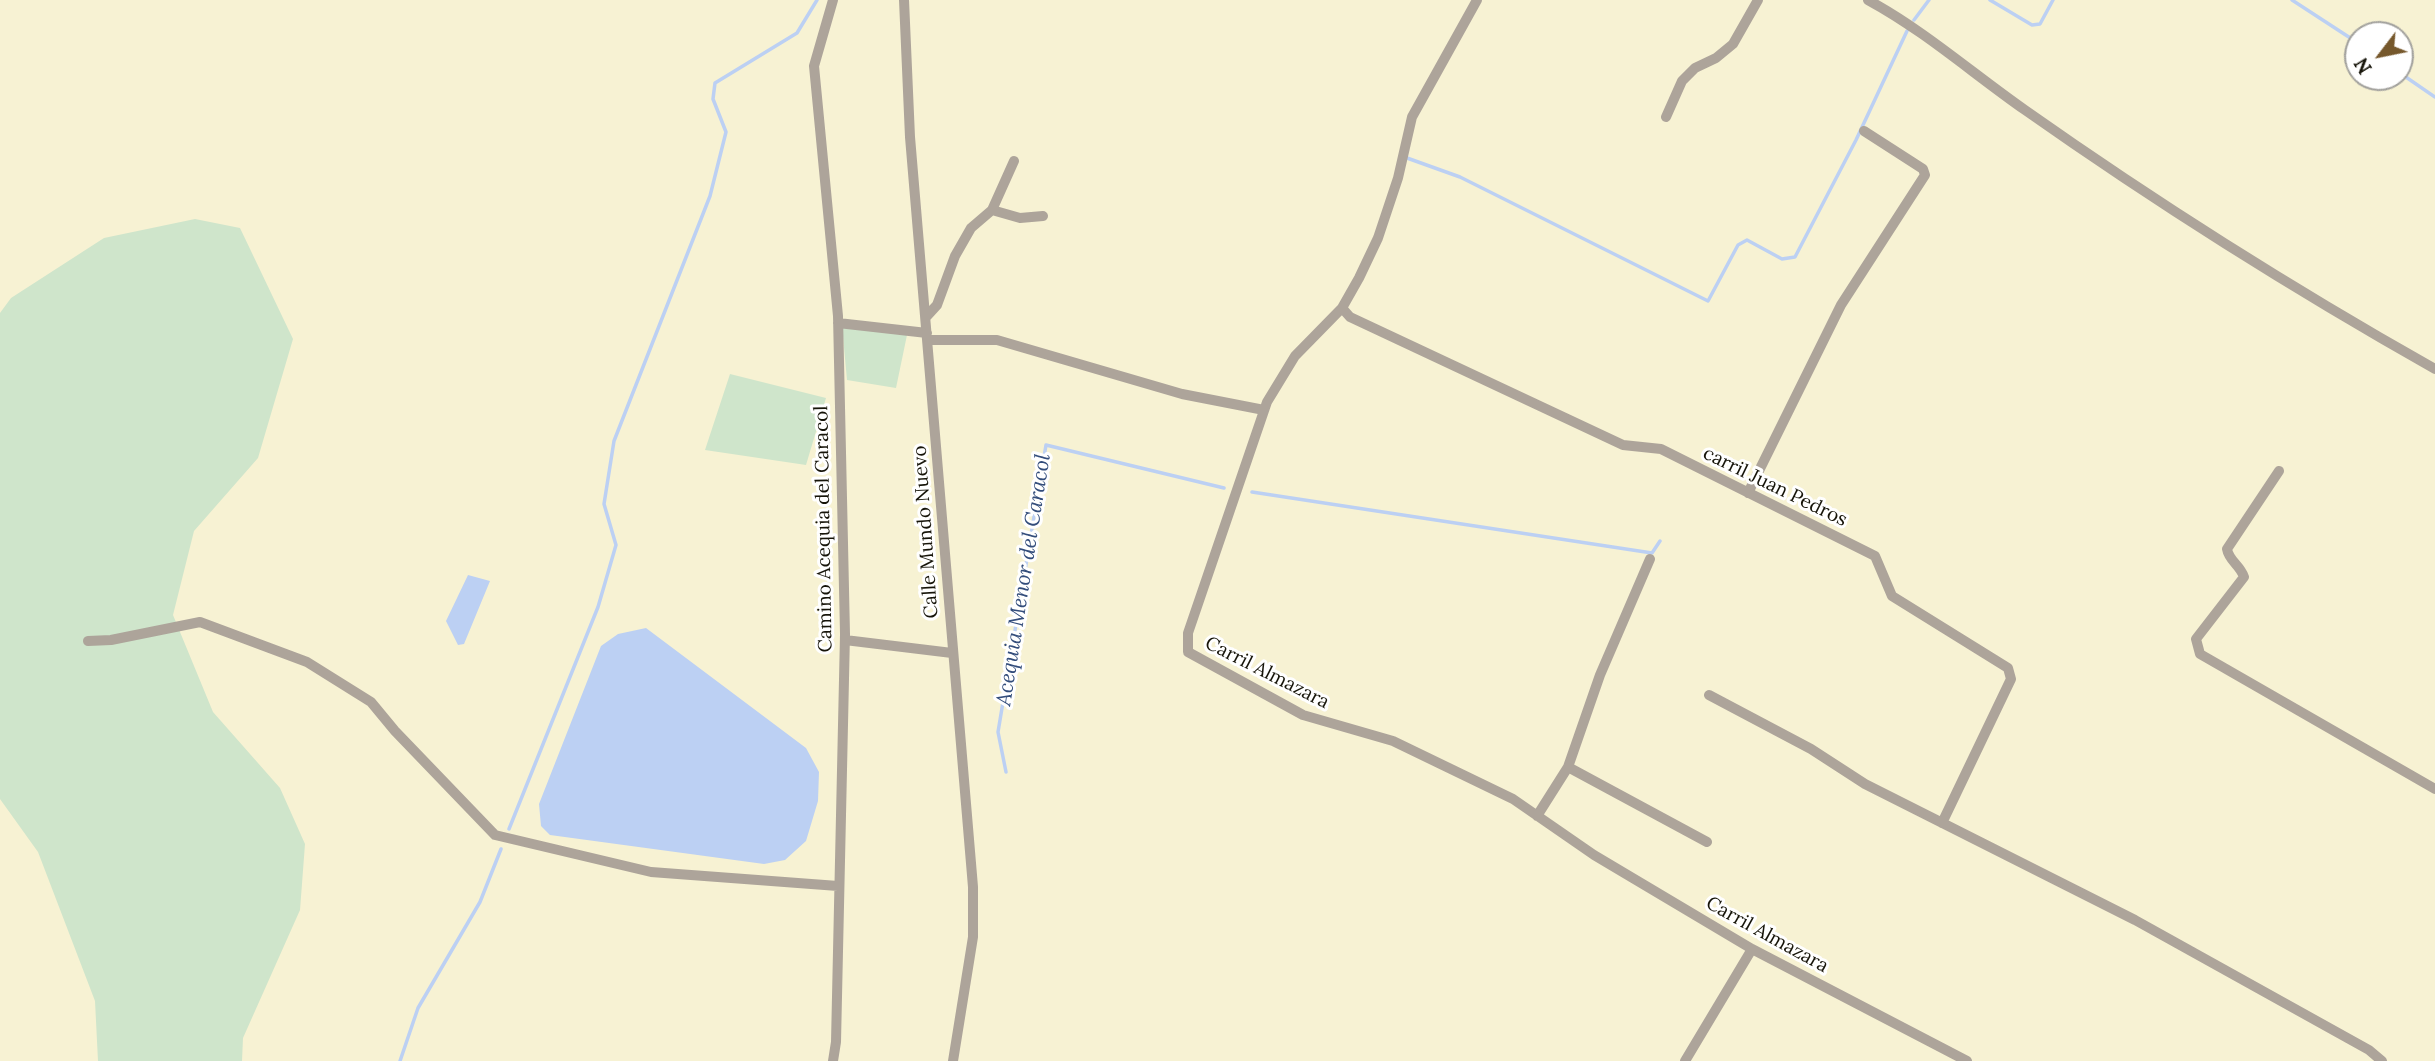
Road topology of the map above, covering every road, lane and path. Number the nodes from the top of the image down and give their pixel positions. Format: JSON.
{"nodes":[{"id":1,"x":833,"y":0,"type":"edge"},
{"id":2,"x":904,"y":0,"type":"edge"},
{"id":3,"x":1477,"y":0,"type":"edge"},
{"id":4,"x":1758,"y":0,"type":"edge"},
{"id":5,"x":1868,"y":0,"type":"edge"},
{"id":6,"x":1666,"y":117,"type":"dead end"},
{"id":7,"x":1864,"y":131,"type":"dead end"},
{"id":8,"x":1014,"y":161,"type":"dead end"},
{"id":9,"x":992,"y":210,"type":"junction"},
{"id":10,"x":1043,"y":216,"type":"dead end"},
{"id":11,"x":1342,"y":308,"type":"junction"},
{"id":12,"x":926,"y":317,"type":"junction"},
{"id":13,"x":838,"y":323,"type":"junction"},
{"id":14,"x":928,"y":337,"type":"junction"},
{"id":15,"x":2435,"y":369,"type":"edge"},
{"id":16,"x":1265,"y":410,"type":"junction"},
{"id":17,"x":2279,"y":471,"type":"dead end"},
{"id":18,"x":1748,"y":493,"type":"junction"},
{"id":19,"x":1650,"y":559,"type":"dead end"},
{"id":20,"x":845,"y":640,"type":"junction"},
{"id":21,"x":88,"y":642,"type":"dead end"},
{"id":22,"x":952,"y":653,"type":"junction"},
{"id":23,"x":1709,"y":695,"type":"dead end"},
{"id":24,"x":1568,"y":766,"type":"junction"},
{"id":25,"x":2435,"y":789,"type":"edge"},
{"id":26,"x":1538,"y":816,"type":"junction"},
{"id":27,"x":1942,"y":822,"type":"junction"},
{"id":28,"x":1707,"y":842,"type":"dead end"},
{"id":29,"x":838,"y":886,"type":"junction"},
{"id":30,"x":1752,"y":949,"type":"junction"},
{"id":31,"x":833,"y":1061,"type":"edge"},
{"id":32,"x":953,"y":1061,"type":"edge"},
{"id":33,"x":1685,"y":1061,"type":"edge"},
{"id":34,"x":1967,"y":1061,"type":"edge"},
{"id":35,"x":2382,"y":1061,"type":"edge"}],
"edges":[{"from":1,"to":13,"type":"street","name":"Camino Acequia del Caracol"},
{"from":2,"to":12,"type":"street","name":"Calle Mundo Nuevo"},
{"from":3,"to":11,"type":"street","name":"Carril Almazara"},
{"from":4,"to":6,"type":"street"},
{"from":5,"to":15,"type":"street"},
{"from":7,"to":18,"type":"street"},
{"from":8,"to":9,"type":"street"},
{"from":9,"to":10,"type":"street"},
{"from":9,"to":12,"type":"street"},
{"from":11,"to":16,"type":"street","name":"Carril Almazara"},
{"from":11,"to":18,"type":"street","name":"carril Juan Pedros"},
{"from":12,"to":14,"type":"street","name":"Calle Mundo Nuevo"},
{"from":13,"to":14,"type":"street"},
{"from":13,"to":20,"type":"street","name":"Camino Acequia del Caracol"},
{"from":14,"to":16,"type":"street"},
{"from":14,"to":22,"type":"street","name":"Calle Mundo Nuevo"},
{"from":16,"to":26,"type":"street","name":"Carril Almazara"},
{"from":17,"to":25,"type":"street"},
{"from":18,"to":27,"type":"street","name":"carril Juan Pedros"},
{"from":19,"to":24,"type":"street"},
{"from":20,"to":22,"type":"street"},
{"from":20,"to":29,"type":"street","name":"Camino Acequia del Caracol"},
{"from":21,"to":29,"type":"street"},
{"from":22,"to":32,"type":"street","name":"Calle Mundo Nuevo"},
{"from":23,"to":27,"type":"street"},
{"from":24,"to":26,"type":"street"},
{"from":24,"to":28,"type":"street"},
{"from":26,"to":30,"type":"street","name":"Carril Almazara"},
{"from":27,"to":35,"type":"street"},
{"from":29,"to":31,"type":"street","name":"Camino Acequia del Caracol"},
{"from":30,"to":33,"type":"street"},
{"from":30,"to":34,"type":"street","name":"Carril Almazara"}]}
